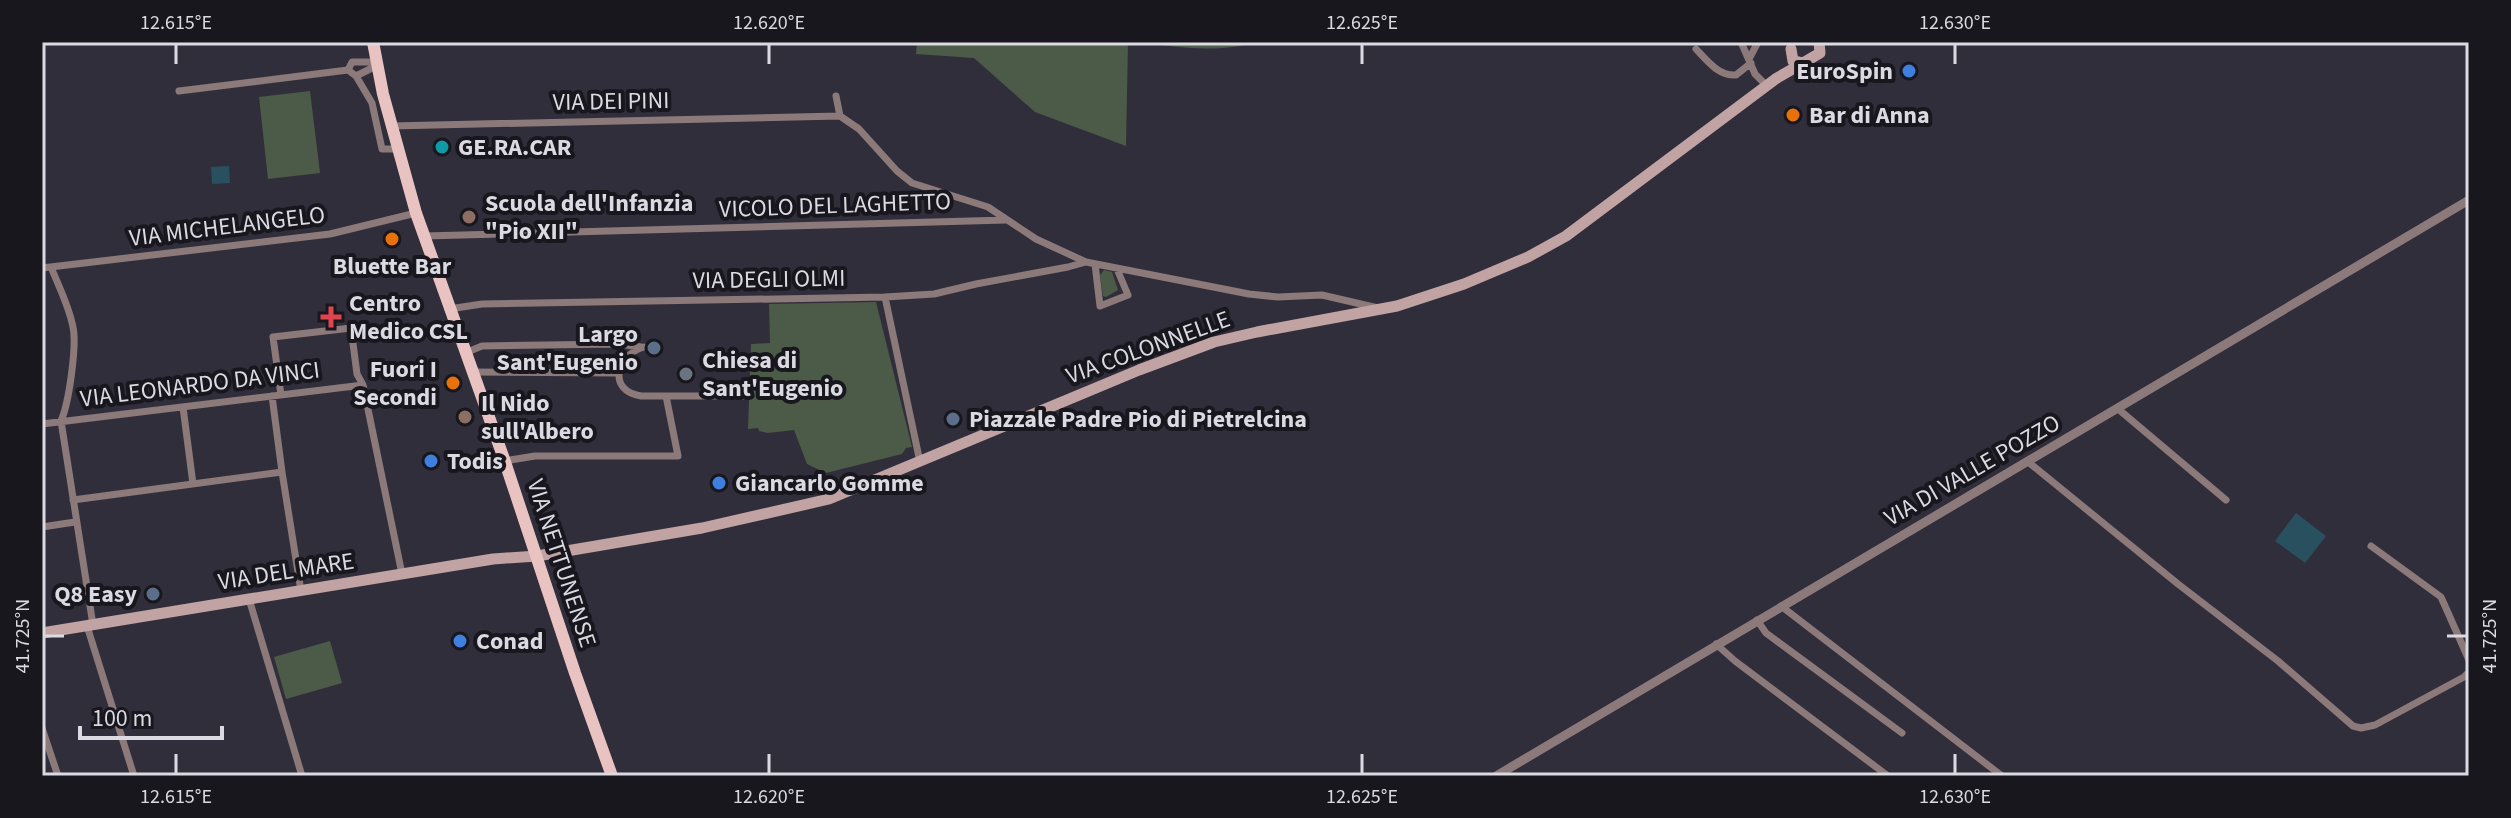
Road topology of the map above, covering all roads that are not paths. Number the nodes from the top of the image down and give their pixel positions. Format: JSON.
{"nodes":[{"id":1,"x":373,"y":42,"type":"edge"},
{"id":2,"x":1741,"y":42,"type":"edge"},
{"id":3,"x":1758,"y":42,"type":"edge"},
{"id":4,"x":1822,"y":44,"type":"edge"},
{"id":5,"x":1796,"y":45,"type":"edge"},
{"id":6,"x":1696,"y":49,"type":"dead end"},
{"id":7,"x":1750,"y":61,"type":"junction"},
{"id":8,"x":377,"y":63,"type":"junction"},
{"id":9,"x":1803,"y":63,"type":"junction"},
{"id":10,"x":348,"y":70,"type":"junction"},
{"id":11,"x":356,"y":76,"type":"junction"},
{"id":12,"x":1777,"y":78,"type":"junction"},
{"id":13,"x":1767,"y":86,"type":"junction"},
{"id":14,"x":179,"y":91,"type":"dead end"},
{"id":15,"x":836,"y":96,"type":"dead end"},
{"id":16,"x":839,"y":117,"type":"junction"},
{"id":17,"x":391,"y":126,"type":"junction"},
{"id":18,"x":397,"y":149,"type":"junction"},
{"id":19,"x":2469,"y":200,"type":"edge"},
{"id":20,"x":416,"y":213,"type":"junction"},
{"id":21,"x":1007,"y":220,"type":"junction"},
{"id":22,"x":424,"y":236,"type":"junction"},
{"id":23,"x":1090,"y":263,"type":"junction"},
{"id":24,"x":46,"y":268,"type":"edge"},
{"id":25,"x":1117,"y":269,"type":"junction"},
{"id":26,"x":885,"y":297,"type":"junction"},
{"id":27,"x":449,"y":309,"type":"junction"},
{"id":28,"x":1384,"y":309,"type":"junction"},
{"id":29,"x":465,"y":353,"type":"junction"},
{"id":30,"x":472,"y":372,"type":"junction"},
{"id":31,"x":619,"y":373,"type":"junction"},
{"id":32,"x":363,"y":385,"type":"junction"},
{"id":33,"x":276,"y":396,"type":"junction"},
{"id":34,"x":666,"y":396,"type":"junction"},
{"id":35,"x":747,"y":396,"type":"dead end"},
{"id":36,"x":183,"y":407,"type":"junction"},
{"id":37,"x":2117,"y":408,"type":"junction"},
{"id":38,"x":61,"y":421,"type":"junction"},
{"id":39,"x":42,"y":424,"type":"edge"},
{"id":40,"x":504,"y":461,"type":"junction"},
{"id":41,"x":2027,"y":461,"type":"junction"},
{"id":42,"x":920,"y":462,"type":"junction"},
{"id":43,"x":282,"y":472,"type":"junction"},
{"id":44,"x":193,"y":484,"type":"junction"},
{"id":45,"x":73,"y":500,"type":"junction"},
{"id":46,"x":2226,"y":500,"type":"dead end"},
{"id":47,"x":75,"y":522,"type":"junction"},
{"id":48,"x":42,"y":527,"type":"edge"},
{"id":49,"x":2371,"y":546,"type":"dead end"},
{"id":50,"x":537,"y":556,"type":"junction"},
{"id":51,"x":402,"y":574,"type":"junction"},
{"id":52,"x":301,"y":591,"type":"junction"},
{"id":53,"x":249,"y":599,"type":"junction"},
{"id":54,"x":1781,"y":606,"type":"junction"},
{"id":55,"x":1757,"y":620,"type":"junction"},
{"id":56,"x":90,"y":625,"type":"junction"},
{"id":57,"x":42,"y":633,"type":"edge"},
{"id":58,"x":1716,"y":644,"type":"junction"},
{"id":59,"x":2469,"y":660,"type":"edge"},
{"id":60,"x":2469,"y":672,"type":"edge"},
{"id":61,"x":42,"y":728,"type":"edge"},
{"id":62,"x":1902,"y":733,"type":"dead end"},
{"id":63,"x":58,"y":776,"type":"edge"},
{"id":64,"x":134,"y":776,"type":"edge"},
{"id":65,"x":302,"y":776,"type":"edge"},
{"id":66,"x":612,"y":776,"type":"edge"},
{"id":67,"x":1496,"y":776,"type":"edge"},
{"id":68,"x":1888,"y":776,"type":"edge"},
{"id":69,"x":2002,"y":776,"type":"edge"}],
"edges":[{"from":1,"to":8,"type":"main road","name":"VIA NETTUNENSE"},
{"from":2,"to":7,"type":"street"},
{"from":3,"to":7,"type":"street"},
{"from":4,"to":9,"type":"main road","name":"VIA COLONNELLE"},
{"from":5,"to":9,"type":"main road","name":"VIA COLONNELLE"},
{"from":5,"to":12,"type":"main road","name":"VIA COLONNELLE"},
{"from":6,"to":7,"type":"street"},
{"from":7,"to":13,"type":"street"},
{"from":8,"to":10,"type":"street"},
{"from":8,"to":11,"type":"street"},
{"from":8,"to":17,"type":"main road","name":"VIA NETTUNENSE"},
{"from":9,"to":12,"type":"main road","name":"VIA COLONNELLE"},
{"from":10,"to":11,"type":"street"},
{"from":10,"to":14,"type":"street"},
{"from":11,"to":18,"type":"street"},
{"from":12,"to":13,"type":"main road","name":"VIA COLONNELLE"},
{"from":13,"to":28,"type":"main road","name":"VIA COLONNELLE"},
{"from":15,"to":16,"type":"street"},
{"from":16,"to":17,"type":"street","name":"VIA DEI PINI"},
{"from":16,"to":21,"type":"street","name":"VICOLO DEL LAGHETTO"},
{"from":17,"to":18,"type":"main road","name":"VIA NETTUNENSE"},
{"from":18,"to":20,"type":"main road","name":"VIA NETTUNENSE"},
{"from":19,"to":37,"type":"street","name":"VIA DI VALLE POZZO"},
{"from":20,"to":22,"type":"main road","name":"VIA NETTUNENSE"},
{"from":20,"to":24,"type":"street","name":"VIA MICHELANGELO"},
{"from":21,"to":22,"type":"street","name":"VICOLO DEL LAGHETTO"},
{"from":21,"to":23,"type":"street","name":"VICOLO DEL LAGHETTO"},
{"from":22,"to":27,"type":"main road","name":"VIA NETTUNENSE"},
{"from":23,"to":25,"type":"street","name":"VICOLO DEL LAGHETTO"},
{"from":23,"to":25,"type":"street"},
{"from":23,"to":26,"type":"street","name":"VIA DEGLI OLMI"},
{"from":24,"to":38,"type":"street"},
{"from":25,"to":28,"type":"street","name":"VICOLO DEL LAGHETTO"},
{"from":26,"to":27,"type":"street","name":"VIA DEGLI OLMI"},
{"from":26,"to":42,"type":"street"},
{"from":27,"to":29,"type":"main road","name":"VIA NETTUNENSE"},
{"from":28,"to":42,"type":"main road","name":"VIA COLONNELLE"},
{"from":29,"to":30,"type":"main road","name":"VIA NETTUNENSE"},
{"from":29,"to":31,"type":"street"},
{"from":30,"to":31,"type":"street"},
{"from":30,"to":40,"type":"main road","name":"VIA NETTUNENSE"},
{"from":31,"to":34,"type":"street"},
{"from":32,"to":33,"type":"street","name":"VIA LEONARDO DA VINCI"},
{"from":32,"to":33,"type":"street"},
{"from":32,"to":51,"type":"street"},
{"from":33,"to":36,"type":"street","name":"VIA LEONARDO DA VINCI"},
{"from":33,"to":43,"type":"street"},
{"from":34,"to":35,"type":"street"},
{"from":34,"to":40,"type":"street"},
{"from":36,"to":38,"type":"street","name":"VIA LEONARDO DA VINCI"},
{"from":36,"to":44,"type":"street"},
{"from":37,"to":41,"type":"street","name":"VIA DI VALLE POZZO"},
{"from":37,"to":46,"type":"street"},
{"from":38,"to":39,"type":"street","name":"VIA LEONARDO DA VINCI"},
{"from":38,"to":45,"type":"street"},
{"from":40,"to":50,"type":"main road","name":"VIA NETTUNENSE"},
{"from":41,"to":54,"type":"street","name":"VIA DI VALLE POZZO"},
{"from":41,"to":60,"type":"street"},
{"from":42,"to":50,"type":"main road","name":"VIA COLONNELLE"},
{"from":43,"to":44,"type":"street"},
{"from":43,"to":52,"type":"street"},
{"from":44,"to":45,"type":"street"},
{"from":45,"to":47,"type":"street"},
{"from":47,"to":48,"type":"street"},
{"from":47,"to":56,"type":"street"},
{"from":49,"to":59,"type":"street"},
{"from":50,"to":51,"type":"main road","name":"VIA DEL MARE"},
{"from":50,"to":66,"type":"main road","name":"VIA NETTUNENSE"},
{"from":51,"to":52,"type":"main road","name":"VIA DEL MARE"},
{"from":52,"to":53,"type":"main road","name":"VIA DEL MARE"},
{"from":53,"to":56,"type":"main road","name":"VIA DEL MARE"},
{"from":53,"to":65,"type":"street"},
{"from":54,"to":55,"type":"street","name":"VIA DI VALLE POZZO"},
{"from":54,"to":69,"type":"street"},
{"from":55,"to":58,"type":"street","name":"VIA DI VALLE POZZO"},
{"from":55,"to":62,"type":"street"},
{"from":56,"to":57,"type":"main road","name":"VIA DEL MARE"},
{"from":56,"to":64,"type":"street"},
{"from":58,"to":67,"type":"street","name":"VIA DI VALLE POZZO"},
{"from":58,"to":68,"type":"street"},
{"from":61,"to":63,"type":"street"}]}
